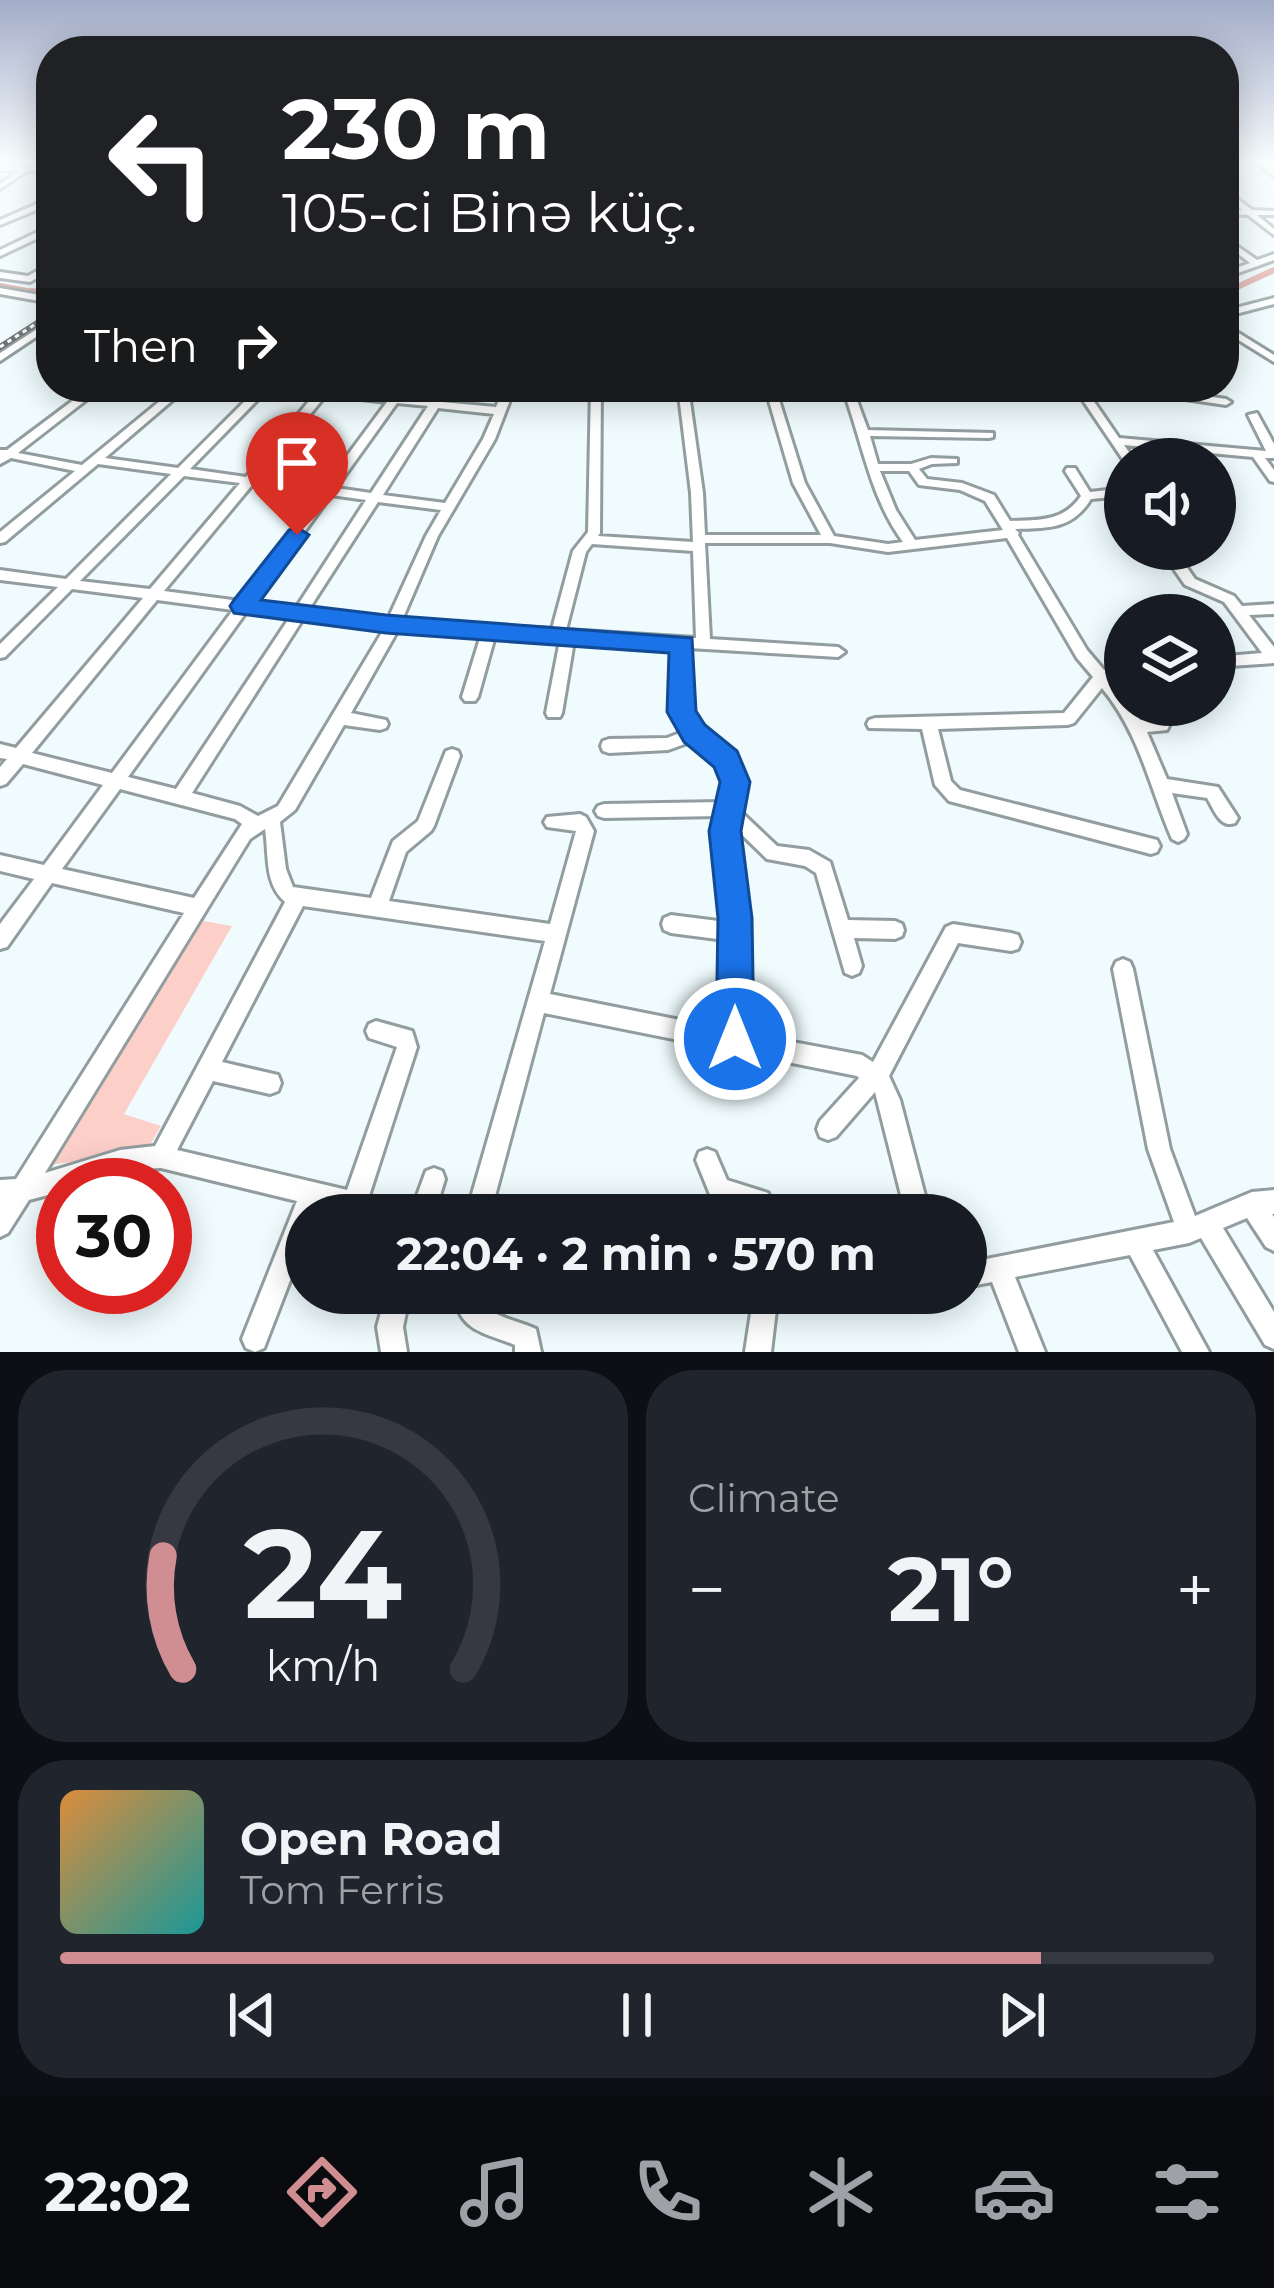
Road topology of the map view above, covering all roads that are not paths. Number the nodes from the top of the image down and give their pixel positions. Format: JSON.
{"nodes":[{"id":1,"x":36,"y":236,"type":"edge"},
{"id":2,"x":1239,"y":250,"type":"edge"},
{"id":3,"x":0,"y":253,"type":"edge"},
{"id":4,"x":1274,"y":257,"type":"edge"},
{"id":5,"x":1256,"y":263,"type":"junction"},
{"id":6,"x":1239,"y":269,"type":"edge"},
{"id":7,"x":0,"y":275,"type":"edge"},
{"id":8,"x":36,"y":275,"type":"edge"},
{"id":9,"x":3,"y":294,"type":"edge"},
{"id":10,"x":36,"y":297,"type":"edge"},
{"id":11,"x":1272,"y":303,"type":"edge"},
{"id":12,"x":1239,"y":311,"type":"edge"},
{"id":13,"x":36,"y":333,"type":"edge"},
{"id":14,"x":1239,"y":339,"type":"edge"},
{"id":15,"x":0,"y":358,"type":"edge"},
{"id":16,"x":1274,"y":359,"type":"edge"},
{"id":17,"x":77,"y":402,"type":"edge"},
{"id":18,"x":165,"y":402,"type":"edge"},
{"id":19,"x":249,"y":402,"type":"edge"},
{"id":20,"x":314,"y":402,"type":"edge"},
{"id":21,"x":393,"y":402,"type":"edge"},
{"id":22,"x":436,"y":402,"type":"joint"},
{"id":23,"x":504,"y":402,"type":"edge"},
{"id":24,"x":596,"y":402,"type":"edge"},
{"id":25,"x":685,"y":402,"type":"edge"},
{"id":26,"x":775,"y":402,"type":"edge"},
{"id":27,"x":854,"y":402,"type":"edge"},
{"id":28,"x":1089,"y":402,"type":"edge"},
{"id":29,"x":500,"y":411,"type":"junction"},
{"id":30,"x":1253,"y":415,"type":"dead end"},
{"id":31,"x":867,"y":433,"type":"junction"},
{"id":32,"x":989,"y":435,"type":"dead end"},
{"id":33,"x":1114,"y":438,"type":"edge"},
{"id":34,"x":1236,"y":452,"type":"edge"},
{"id":35,"x":1257,"y":454,"type":"junction"},
{"id":36,"x":1274,"y":455,"type":"edge"},
{"id":37,"x":3,"y":456,"type":"edge"},
{"id":38,"x":953,"y":460,"type":"dead end"},
{"id":39,"x":88,"y":464,"type":"junction"},
{"id":40,"x":876,"y":467,"type":"junction"},
{"id":41,"x":912,"y":468,"type":"junction"},
{"id":42,"x":178,"y":471,"type":"junction"},
{"id":43,"x":1071,"y":471,"type":"dead end"},
{"id":44,"x":1274,"y":478,"type":"edge"},
{"id":45,"x":248,"y":480,"type":"junction"},
{"id":46,"x":329,"y":491,"type":"junction"},
{"id":47,"x":1104,"y":494,"type":"edge"},
{"id":48,"x":1087,"y":496,"type":"junction"},
{"id":49,"x":376,"y":497,"type":"junction"},
{"id":50,"x":447,"y":507,"type":"junction"},
{"id":51,"x":1011,"y":529,"type":"junction"},
{"id":52,"x":0,"y":538,"type":"edge"},
{"id":53,"x":830,"y":538,"type":"junction"},
{"id":54,"x":591,"y":540,"type":"junction"},
{"id":55,"x":699,"y":543,"type":"junction"},
{"id":56,"x":911,"y":545,"type":"junction"},
{"id":57,"x":1182,"y":570,"type":"edge"},
{"id":58,"x":0,"y":575,"type":"edge"},
{"id":59,"x":70,"y":582,"type":"junction"},
{"id":60,"x":158,"y":592,"type":"junction"},
{"id":61,"x":243,"y":606,"type":"junction"},
{"id":62,"x":1274,"y":609,"type":"edge"},
{"id":63,"x":1238,"y":611,"type":"junction"},
{"id":64,"x":301,"y":613,"type":"junction"},
{"id":65,"x":393,"y":624,"type":"junction"},
{"id":66,"x":490,"y":629,"type":"junction"},
{"id":67,"x":563,"y":634,"type":"junction"},
{"id":68,"x":703,"y":642,"type":"junction"},
{"id":69,"x":682,"y":644,"type":"junction"},
{"id":70,"x":0,"y":652,"type":"edge"},
{"id":71,"x":838,"y":652,"type":"dead end"},
{"id":72,"x":1274,"y":658,"type":"edge"},
{"id":73,"x":1236,"y":661,"type":"edge"},
{"id":74,"x":1103,"y":676,"type":"joint"},
{"id":75,"x":470,"y":697,"type":"dead end"},
{"id":76,"x":554,"y":712,"type":"dead end"},
{"id":77,"x":341,"y":718,"type":"junction"},
{"id":78,"x":380,"y":724,"type":"dead end"},
{"id":79,"x":875,"y":724,"type":"dead end"},
{"id":80,"x":929,"y":725,"type":"junction"},
{"id":81,"x":1137,"y":726,"type":"edge"},
{"id":82,"x":694,"y":734,"type":"junction"},
{"id":83,"x":609,"y":746,"type":"dead end"},
{"id":84,"x":0,"y":751,"type":"edge"},
{"id":85,"x":452,"y":756,"type":"dead end"},
{"id":86,"x":20,"y":757,"type":"junction"},
{"id":87,"x":0,"y":779,"type":"edge"},
{"id":88,"x":116,"y":784,"type":"junction"},
{"id":89,"x":1163,"y":785,"type":"junction"},
{"id":90,"x":179,"y":799,"type":"junction"},
{"id":91,"x":604,"y":811,"type":"dead end"},
{"id":92,"x":730,"y":812,"type":"junction"},
{"id":93,"x":1228,"y":818,"type":"dead end"},
{"id":94,"x":263,"y":822,"type":"junction"},
{"id":95,"x":553,"y":822,"type":"dead end"},
{"id":96,"x":1178,"y":834,"type":"dead end"},
{"id":97,"x":1151,"y":846,"type":"dead end"},
{"id":98,"x":0,"y":863,"type":"edge"},
{"id":99,"x":49,"y":874,"type":"junction"},
{"id":100,"x":298,"y":897,"type":"junction"},
{"id":101,"x":378,"y":905,"type":"junction"},
{"id":102,"x":198,"y":908,"type":"junction"},
{"id":103,"x":670,"y":924,"type":"dead end"},
{"id":104,"x":844,"y":929,"type":"junction"},
{"id":105,"x":895,"y":930,"type":"dead end"},
{"id":106,"x":735,"y":932,"type":"junction"},
{"id":107,"x":557,"y":934,"type":"junction"},
{"id":108,"x":0,"y":940,"type":"edge"},
{"id":109,"x":1011,"y":942,"type":"dead end"},
{"id":110,"x":852,"y":966,"type":"dead end"},
{"id":111,"x":1123,"y":969,"type":"dead end"},
{"id":112,"x":538,"y":1002,"type":"junction"},
{"id":113,"x":376,"y":1031,"type":"dead end"},
{"id":114,"x":735,"y":1039,"type":"junction"},
{"id":115,"x":208,"y":1069,"type":"junction"},
{"id":116,"x":876,"y":1077,"type":"junction"},
{"id":117,"x":270,"y":1083,"type":"dead end"},
{"id":118,"x":828,"y":1129,"type":"dead end"},
{"id":119,"x":161,"y":1157,"type":"junction"},
{"id":120,"x":707,"y":1160,"type":"dead end"},
{"id":121,"x":434,"y":1179,"type":"dead end"},
{"id":122,"x":10,"y":1192,"type":"edge"},
{"id":123,"x":312,"y":1193,"type":"junction"},
{"id":124,"x":317,"y":1194,"type":"edge"},
{"id":125,"x":358,"y":1194,"type":"edge"},
{"id":126,"x":429,"y":1194,"type":"edge"},
{"id":127,"x":484,"y":1194,"type":"edge"},
{"id":128,"x":734,"y":1194,"type":"edge"},
{"id":129,"x":913,"y":1194,"type":"edge"},
{"id":130,"x":1263,"y":1203,"type":"edge"},
{"id":131,"x":0,"y":1225,"type":"edge"},
{"id":132,"x":1197,"y":1227,"type":"junction"},
{"id":133,"x":1274,"y":1239,"type":"edge"},
{"id":134,"x":1136,"y":1242,"type":"junction"},
{"id":135,"x":1000,"y":1270,"type":"junction"},
{"id":136,"x":987,"y":1272,"type":"edge"},
{"id":137,"x":392,"y":1314,"type":"edge"},
{"id":138,"x":471,"y":1314,"type":"edge"},
{"id":139,"x":763,"y":1314,"type":"edge"},
{"id":140,"x":1274,"y":1336,"type":"edge"},
{"id":141,"x":255,"y":1339,"type":"dead end"},
{"id":142,"x":394,"y":1352,"type":"edge"},
{"id":143,"x":528,"y":1352,"type":"edge"},
{"id":144,"x":758,"y":1352,"type":"edge"},
{"id":145,"x":1032,"y":1352,"type":"edge"},
{"id":146,"x":1196,"y":1352,"type":"edge"}],
"edges":[{"from":1,"to":3,"type":"street"},
{"from":2,"to":5,"type":"street"},
{"from":4,"to":5,"type":"street"},
{"from":5,"to":6,"type":"street"},
{"from":7,"to":8,"type":"street"},
{"from":9,"to":10,"type":"street"},
{"from":11,"to":12,"type":"street"},
{"from":13,"to":15,"type":"street"},
{"from":14,"to":16,"type":"street"},
{"from":17,"to":37,"type":"street"},
{"from":18,"to":39,"type":"street"},
{"from":19,"to":42,"type":"street"},
{"from":20,"to":45,"type":"street"},
{"from":21,"to":46,"type":"street"},
{"from":22,"to":29,"type":"street"},
{"from":22,"to":49,"type":"street"},
{"from":23,"to":29,"type":"street"},
{"from":24,"to":54,"type":"street"},
{"from":25,"to":55,"type":"street"},
{"from":26,"to":53,"type":"street"},
{"from":27,"to":31,"type":"street"},
{"from":28,"to":33,"type":"street"},
{"from":29,"to":50,"type":"street"},
{"from":30,"to":36,"type":"street"},
{"from":31,"to":32,"type":"street"},
{"from":31,"to":40,"type":"street"},
{"from":34,"to":35,"type":"street"},
{"from":35,"to":36,"type":"street"},
{"from":35,"to":44,"type":"street"},
{"from":37,"to":39,"type":"street"},
{"from":38,"to":41,"type":"street"},
{"from":39,"to":42,"type":"street"},
{"from":39,"to":52,"type":"street"},
{"from":40,"to":41,"type":"street"},
{"from":40,"to":56,"type":"street"},
{"from":41,"to":51,"type":"street"},
{"from":42,"to":45,"type":"street"},
{"from":42,"to":59,"type":"street"},
{"from":43,"to":48,"type":"street"},
{"from":45,"to":46,"type":"street"},
{"from":45,"to":60,"type":"street"},
{"from":46,"to":49,"type":"street"},
{"from":46,"to":61,"type":"street"},
{"from":47,"to":48,"type":"street"},
{"from":48,"to":51,"type":"street"},
{"from":49,"to":50,"type":"street"},
{"from":49,"to":64,"type":"street"},
{"from":50,"to":65,"type":"street"},
{"from":51,"to":56,"type":"street"},
{"from":51,"to":74,"type":"street"},
{"from":53,"to":55,"type":"street"},
{"from":53,"to":56,"type":"street"},
{"from":54,"to":55,"type":"street"},
{"from":54,"to":67,"type":"street"},
{"from":55,"to":68,"type":"street"},
{"from":57,"to":63,"type":"street"},
{"from":58,"to":59,"type":"street"},
{"from":59,"to":60,"type":"street"},
{"from":59,"to":70,"type":"street"},
{"from":60,"to":61,"type":"street"},
{"from":60,"to":86,"type":"street"},
{"from":61,"to":64,"type":"street"},
{"from":61,"to":88,"type":"street"},
{"from":62,"to":63,"type":"street"},
{"from":63,"to":72,"type":"street"},
{"from":64,"to":65,"type":"street"},
{"from":64,"to":90,"type":"street"},
{"from":65,"to":66,"type":"street"},
{"from":65,"to":77,"type":"street"},
{"from":66,"to":67,"type":"street"},
{"from":66,"to":75,"type":"street"},
{"from":67,"to":69,"type":"street"},
{"from":67,"to":76,"type":"street"},
{"from":68,"to":69,"type":"street"},
{"from":68,"to":71,"type":"street"},
{"from":69,"to":82,"type":"street"},
{"from":72,"to":73,"type":"street"},
{"from":74,"to":80,"type":"street"},
{"from":77,"to":78,"type":"street"},
{"from":77,"to":94,"type":"street"},
{"from":79,"to":80,"type":"street"},
{"from":80,"to":97,"type":"street"},
{"from":81,"to":89,"type":"street"},
{"from":82,"to":83,"type":"street"},
{"from":82,"to":92,"type":"street"},
{"from":84,"to":86,"type":"street"},
{"from":85,"to":101,"type":"street"},
{"from":86,"to":87,"type":"street"},
{"from":86,"to":88,"type":"street"},
{"from":88,"to":90,"type":"street"},
{"from":88,"to":99,"type":"street"},
{"from":89,"to":93,"type":"street"},
{"from":89,"to":96,"type":"street"},
{"from":90,"to":94,"type":"street"},
{"from":91,"to":92,"type":"street"},
{"from":92,"to":104,"type":"street"},
{"from":92,"to":106,"type":"street"},
{"from":94,"to":100,"type":"street"},
{"from":94,"to":102,"type":"street"},
{"from":95,"to":107,"type":"street"},
{"from":98,"to":99,"type":"street"},
{"from":99,"to":102,"type":"street"},
{"from":99,"to":108,"type":"street"},
{"from":100,"to":101,"type":"street"},
{"from":100,"to":115,"type":"street"},
{"from":101,"to":107,"type":"street"},
{"from":102,"to":122,"type":"street"},
{"from":103,"to":106,"type":"street"},
{"from":104,"to":105,"type":"street"},
{"from":104,"to":110,"type":"street"},
{"from":106,"to":114,"type":"street"},
{"from":107,"to":112,"type":"street"},
{"from":109,"to":116,"type":"street"},
{"from":111,"to":132,"type":"street"},
{"from":112,"to":114,"type":"street"},
{"from":112,"to":127,"type":"street"},
{"from":113,"to":125,"type":"street"},
{"from":114,"to":116,"type":"street"},
{"from":115,"to":117,"type":"street"},
{"from":115,"to":119,"type":"street"},
{"from":116,"to":118,"type":"street"},
{"from":116,"to":129,"type":"street"},
{"from":119,"to":122,"type":"street"},
{"from":119,"to":123,"type":"street"},
{"from":120,"to":128,"type":"street"},
{"from":121,"to":126,"type":"street"},
{"from":122,"to":131,"type":"street"},
{"from":123,"to":124,"type":"street"},
{"from":123,"to":141,"type":"street"},
{"from":130,"to":132,"type":"street"},
{"from":130,"to":133,"type":"street"},
{"from":132,"to":134,"type":"street"},
{"from":132,"to":140,"type":"street"},
{"from":134,"to":135,"type":"street"},
{"from":134,"to":146,"type":"street"},
{"from":135,"to":136,"type":"street"},
{"from":135,"to":145,"type":"street"},
{"from":137,"to":142,"type":"street"},
{"from":138,"to":143,"type":"street"},
{"from":139,"to":144,"type":"street"}]}
